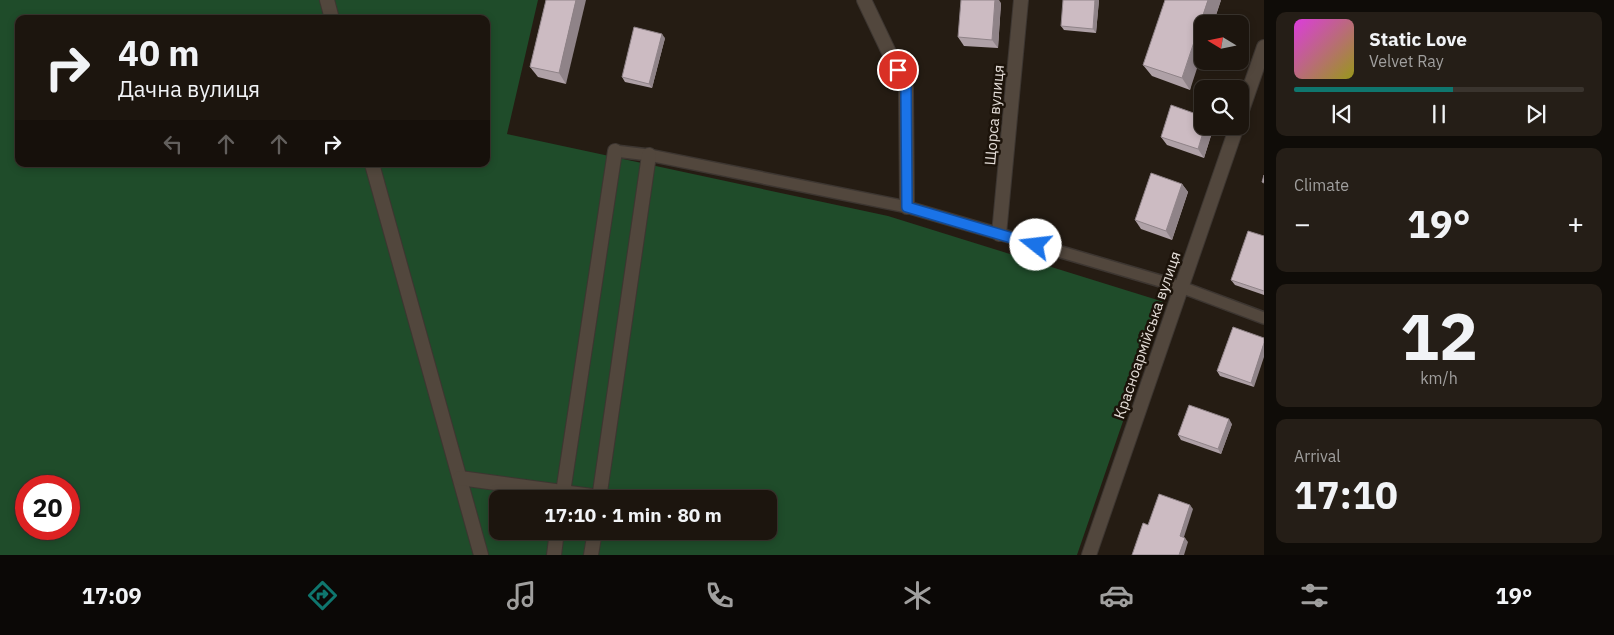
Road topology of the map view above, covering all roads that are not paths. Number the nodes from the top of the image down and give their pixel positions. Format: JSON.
{"nodes":[{"id":1,"x":327,"y":0,"type":"edge"},
{"id":2,"x":864,"y":0,"type":"edge"},
{"id":3,"x":1021,"y":0,"type":"edge"},
{"id":4,"x":331,"y":15,"type":"edge"},
{"id":5,"x":1264,"y":47,"type":"edge"},
{"id":6,"x":1249,"y":90,"type":"edge"},
{"id":7,"x":1234,"y":135,"type":"edge"},
{"id":8,"x":615,"y":151,"type":"joint"},
{"id":9,"x":649,"y":155,"type":"junction"},
{"id":10,"x":373,"y":167,"type":"edge"},
{"id":11,"x":907,"y":207,"type":"junction"},
{"id":12,"x":999,"y":234,"type":"junction"},
{"id":13,"x":1181,"y":287,"type":"junction"},
{"id":14,"x":1264,"y":318,"type":"edge"},
{"id":15,"x":460,"y":478,"type":"junction"},
{"id":16,"x":533,"y":490,"type":"edge"},
{"id":17,"x":564,"y":490,"type":"edge"},
{"id":18,"x":600,"y":490,"type":"edge"},
{"id":19,"x":556,"y":540,"type":"edge"},
{"id":20,"x":593,"y":540,"type":"edge"},
{"id":21,"x":481,"y":555,"type":"edge"},
{"id":22,"x":554,"y":555,"type":"edge"},
{"id":23,"x":591,"y":555,"type":"edge"},
{"id":24,"x":1088,"y":555,"type":"edge"}],
"edges":[{"from":1,"to":4,"type":"street"},
{"from":2,"to":11,"type":"street"},
{"from":3,"to":12,"type":"street","name":"Щорса вулиця"},
{"from":5,"to":6,"type":"street"},
{"from":7,"to":13,"type":"street","name":"Красноармійська вулиця"},
{"from":8,"to":9,"type":"lane"},
{"from":8,"to":17,"type":"street"},
{"from":9,"to":11,"type":"lane"},
{"from":9,"to":18,"type":"street"},
{"from":10,"to":15,"type":"street"},
{"from":11,"to":12,"type":"lane"},
{"from":12,"to":13,"type":"lane"},
{"from":13,"to":14,"type":"lane"},
{"from":13,"to":24,"type":"street","name":"Красноармійська вулиця"},
{"from":15,"to":16,"type":"street"},
{"from":15,"to":21,"type":"street"},
{"from":19,"to":22,"type":"street"},
{"from":20,"to":23,"type":"street"}]}
